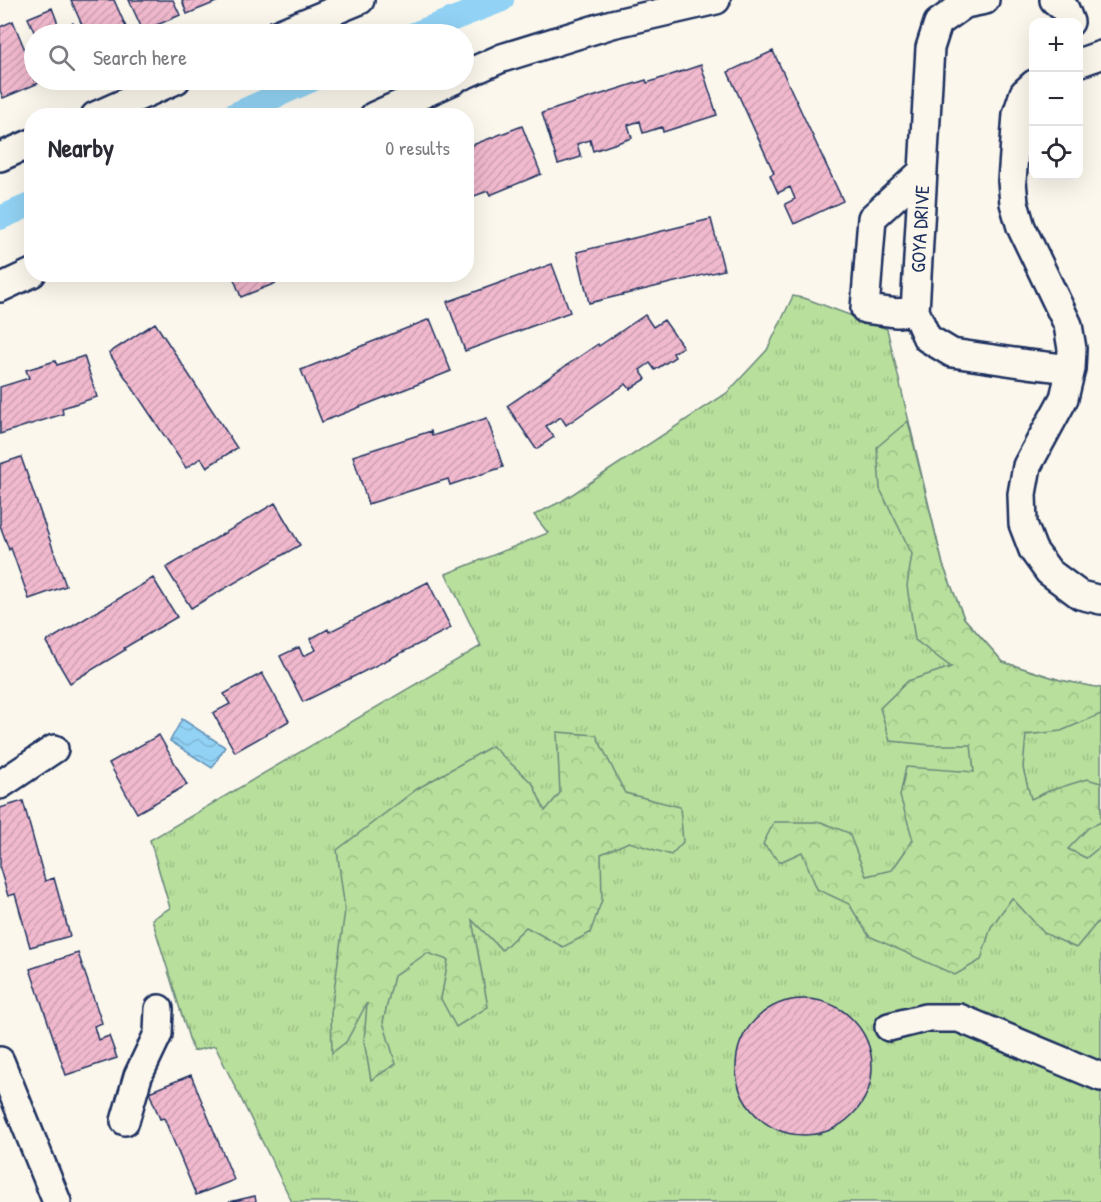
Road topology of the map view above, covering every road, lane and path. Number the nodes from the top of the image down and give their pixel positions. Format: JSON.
{"nodes":[{"id":1,"x":360,"y":0,"type":"edge"},
{"id":2,"x":716,"y":0,"type":"edge"},
{"id":3,"x":985,"y":0,"type":"edge"},
{"id":4,"x":1054,"y":0,"type":"edge"},
{"id":5,"x":1068,"y":18,"type":"edge"},
{"id":6,"x":302,"y":24,"type":"edge"},
{"id":7,"x":474,"y":71,"type":"edge"},
{"id":8,"x":1029,"y":88,"type":"edge"},
{"id":9,"x":154,"y":90,"type":"edge"},
{"id":10,"x":432,"y":90,"type":"edge"},
{"id":11,"x":113,"y":108,"type":"edge"},
{"id":12,"x":392,"y":108,"type":"edge"},
{"id":13,"x":24,"y":146,"type":"edge"},
{"id":14,"x":0,"y":157,"type":"edge"},
{"id":15,"x":923,"y":171,"type":"junction"},
{"id":16,"x":24,"y":277,"type":"edge"},
{"id":17,"x":0,"y":288,"type":"edge"},
{"id":18,"x":915,"y":311,"type":"junction"},
{"id":19,"x":1071,"y":369,"type":"junction"},
{"id":20,"x":1101,"y":600,"type":"edge"},
{"id":21,"x":0,"y":765,"type":"edge"},
{"id":22,"x":0,"y":785,"type":"edge"},
{"id":23,"x":159,"y":1009,"type":"dead end"},
{"id":24,"x":889,"y":1027,"type":"dead end"},
{"id":25,"x":0,"y":1061,"type":"edge"},
{"id":26,"x":1101,"y":1077,"type":"edge"},
{"id":27,"x":126,"y":1120,"type":"dead end"},
{"id":28,"x":57,"y":1202,"type":"edge"}],
"edges":[{"from":1,"to":6,"type":"street"},
{"from":2,"to":7,"type":"street"},
{"from":3,"to":15,"type":"street","name":"GOYA DRIVE"},
{"from":4,"to":5,"type":"street"},
{"from":8,"to":19,"type":"street"},
{"from":9,"to":11,"type":"street"},
{"from":10,"to":12,"type":"street"},
{"from":13,"to":14,"type":"street"},
{"from":15,"to":18,"type":"street","name":"GOYA DRIVE"},
{"from":15,"to":18,"type":"street"},
{"from":16,"to":17,"type":"street"},
{"from":18,"to":19,"type":"street","name":"GOYA DRIVE"},
{"from":19,"to":20,"type":"street"},
{"from":21,"to":22,"type":"street"},
{"from":23,"to":27,"type":"street"},
{"from":24,"to":26,"type":"street"},
{"from":25,"to":28,"type":"street"}]}
